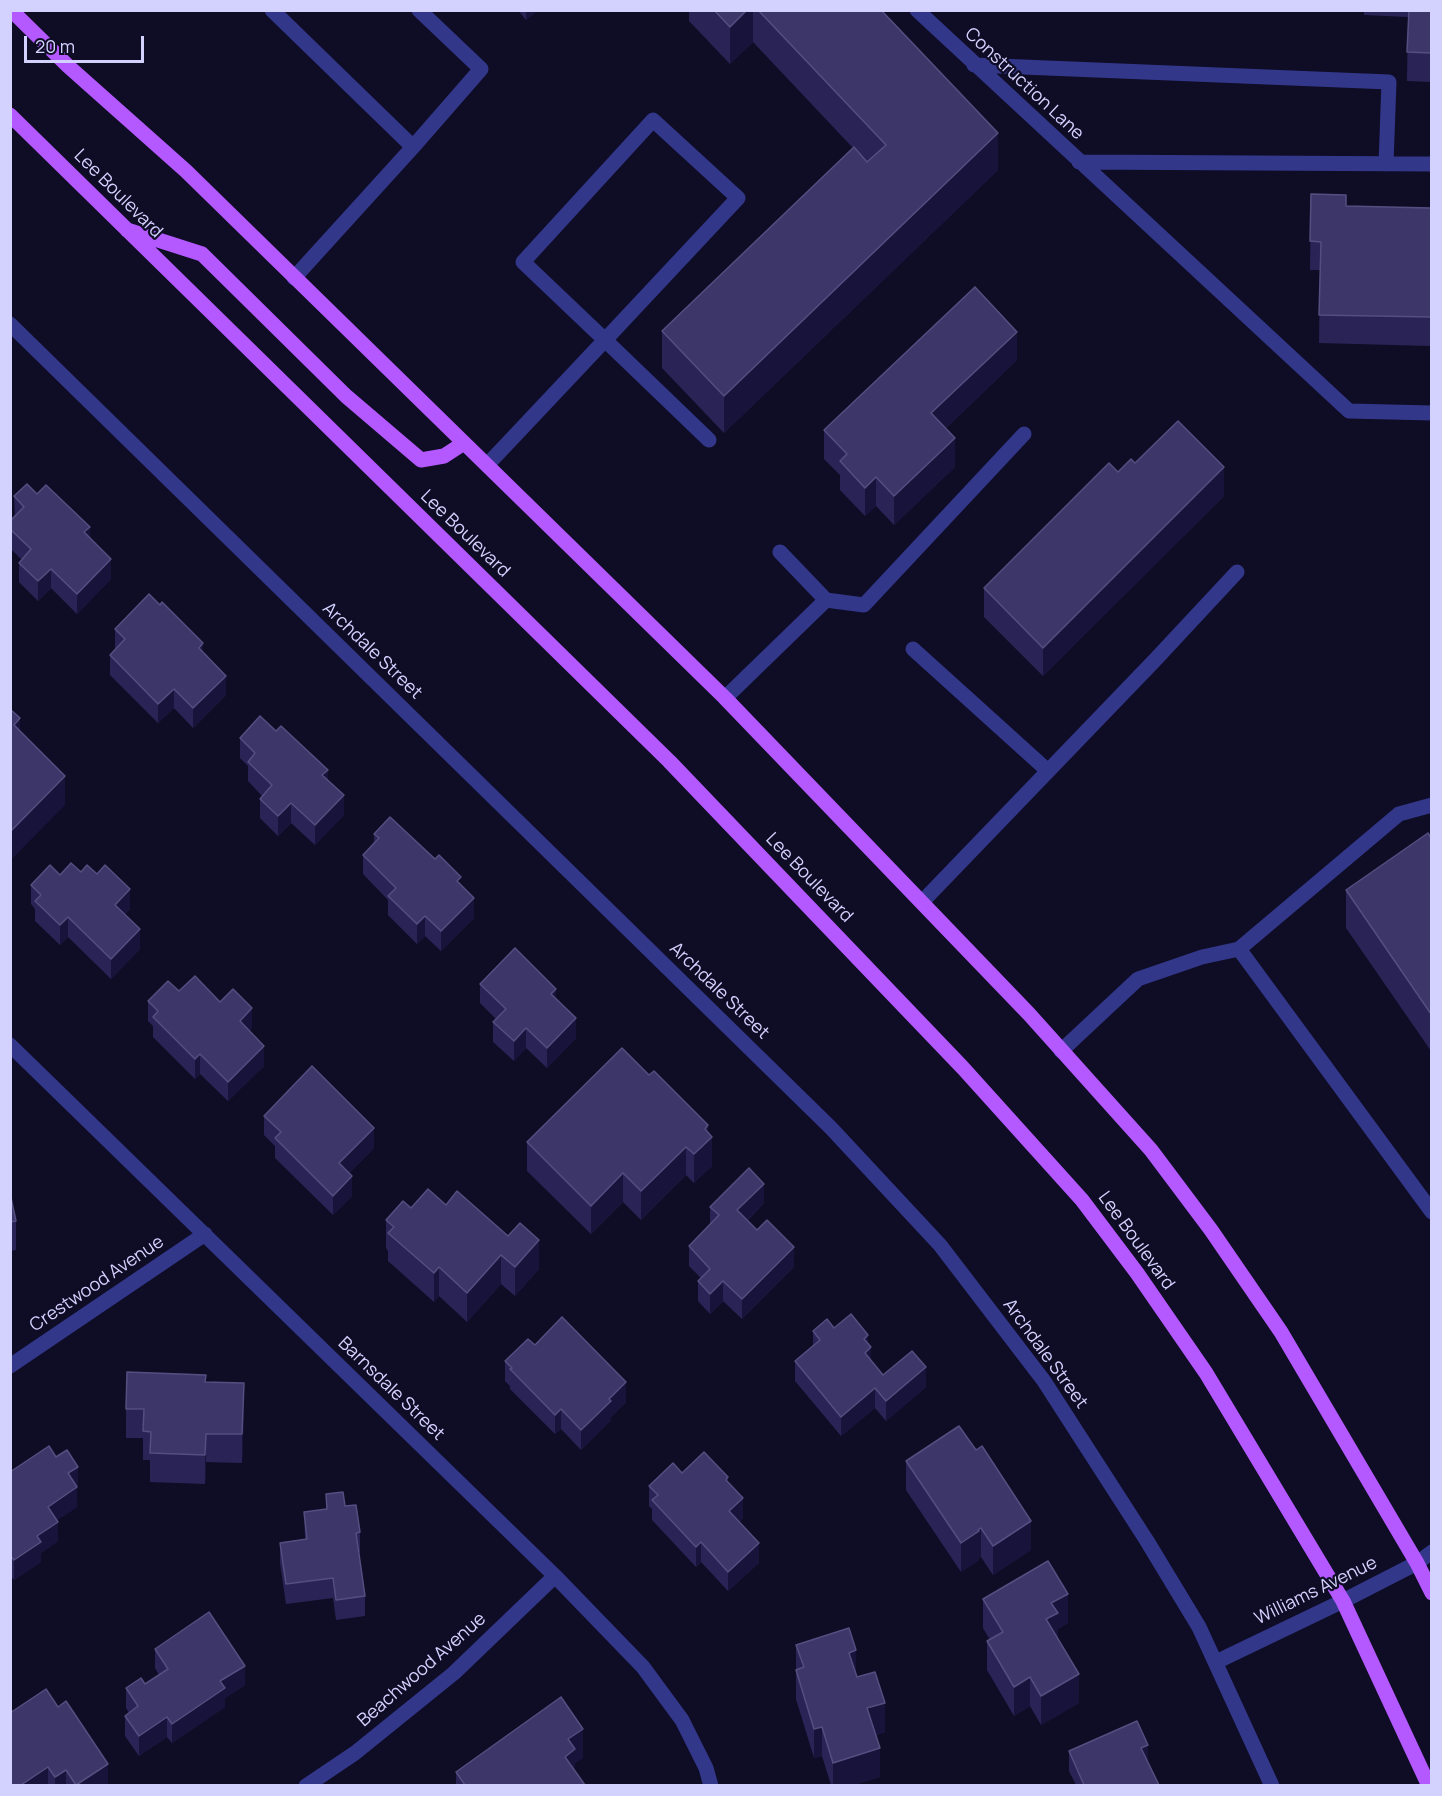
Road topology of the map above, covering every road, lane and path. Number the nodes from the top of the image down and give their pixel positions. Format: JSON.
{"nodes":[{"id":1,"x":11,"y":10,"type":"edge"},
{"id":2,"x":272,"y":10,"type":"edge"},
{"id":3,"x":419,"y":10,"type":"edge"},
{"id":4,"x":917,"y":10,"type":"edge"},
{"id":5,"x":974,"y":65,"type":"junction"},
{"id":6,"x":10,"y":115,"type":"edge"},
{"id":7,"x":413,"y":147,"type":"junction"},
{"id":8,"x":1079,"y":162,"type":"junction"},
{"id":9,"x":1386,"y":164,"type":"junction"},
{"id":10,"x":1431,"y":164,"type":"edge"},
{"id":11,"x":124,"y":229,"type":"junction"},
{"id":12,"x":294,"y":278,"type":"junction"},
{"id":13,"x":10,"y":324,"type":"edge"},
{"id":14,"x":604,"y":340,"type":"junction"},
{"id":15,"x":1431,"y":413,"type":"edge"},
{"id":16,"x":1024,"y":434,"type":"dead end"},
{"id":17,"x":709,"y":440,"type":"dead end"},
{"id":18,"x":464,"y":443,"type":"junction"},
{"id":19,"x":487,"y":465,"type":"junction"},
{"id":20,"x":780,"y":552,"type":"dead end"},
{"id":21,"x":1237,"y":572,"type":"dead end"},
{"id":22,"x":826,"y":600,"type":"junction"},
{"id":23,"x":913,"y":649,"type":"dead end"},
{"id":24,"x":725,"y":698,"type":"junction"},
{"id":25,"x":1048,"y":771,"type":"junction"},
{"id":26,"x":1431,"y":805,"type":"edge"},
{"id":27,"x":922,"y":902,"type":"junction"},
{"id":28,"x":1239,"y":949,"type":"junction"},
{"id":29,"x":10,"y":1046,"type":"edge"},
{"id":30,"x":1061,"y":1051,"type":"junction"},
{"id":31,"x":1431,"y":1212,"type":"edge"},
{"id":32,"x":205,"y":1234,"type":"junction"},
{"id":33,"x":10,"y":1366,"type":"edge"},
{"id":34,"x":1431,"y":1551,"type":"edge"},
{"id":35,"x":1417,"y":1563,"type":"junction"},
{"id":36,"x":555,"y":1576,"type":"junction"},
{"id":37,"x":1431,"y":1593,"type":"edge"},
{"id":38,"x":1343,"y":1601,"type":"junction"},
{"id":39,"x":1216,"y":1662,"type":"junction"},
{"id":40,"x":306,"y":1785,"type":"edge"},
{"id":41,"x":711,"y":1785,"type":"edge"},
{"id":42,"x":1272,"y":1785,"type":"edge"},
{"id":43,"x":1429,"y":1785,"type":"edge"}],
"edges":[{"from":1,"to":12,"type":"main road"},
{"from":2,"to":7,"type":"street"},
{"from":3,"to":7,"type":"street"},
{"from":4,"to":5,"type":"street","name":"Construction Lane"},
{"from":5,"to":8,"type":"street","name":"Construction Lane"},
{"from":5,"to":9,"type":"street"},
{"from":6,"to":11,"type":"main road","name":"Lee Boulevard"},
{"from":7,"to":12,"type":"street"},
{"from":8,"to":9,"type":"street"},
{"from":8,"to":15,"type":"street","name":"Construction Lane"},
{"from":9,"to":10,"type":"street"},
{"from":11,"to":18,"type":"main road"},
{"from":11,"to":38,"type":"main road","name":"Lee Boulevard"},
{"from":12,"to":18,"type":"main road"},
{"from":13,"to":39,"type":"street","name":"Archdale Street"},
{"from":14,"to":14,"type":"street"},
{"from":14,"to":17,"type":"street"},
{"from":14,"to":19,"type":"street"},
{"from":16,"to":22,"type":"street"},
{"from":18,"to":19,"type":"main road"},
{"from":19,"to":24,"type":"main road"},
{"from":20,"to":22,"type":"street"},
{"from":21,"to":25,"type":"street"},
{"from":22,"to":24,"type":"street"},
{"from":23,"to":25,"type":"street"},
{"from":24,"to":27,"type":"main road"},
{"from":25,"to":27,"type":"street"},
{"from":26,"to":28,"type":"street"},
{"from":27,"to":30,"type":"main road"},
{"from":28,"to":30,"type":"street"},
{"from":28,"to":31,"type":"street"},
{"from":29,"to":32,"type":"street","name":"Barnsdale Street"},
{"from":30,"to":35,"type":"main road"},
{"from":32,"to":33,"type":"street","name":"Crestwood Avenue"},
{"from":32,"to":36,"type":"street","name":"Barnsdale Street"},
{"from":34,"to":35,"type":"street","name":"Williams Avenue"},
{"from":35,"to":37,"type":"main road"},
{"from":35,"to":38,"type":"street","name":"Williams Avenue"},
{"from":36,"to":40,"type":"street","name":"Beachwood Avenue"},
{"from":36,"to":41,"type":"street","name":"Barnsdale Street"},
{"from":38,"to":39,"type":"street","name":"Williams Avenue"},
{"from":38,"to":43,"type":"main road","name":"Lee Boulevard"},
{"from":39,"to":42,"type":"street","name":"Archdale Street"}]}
